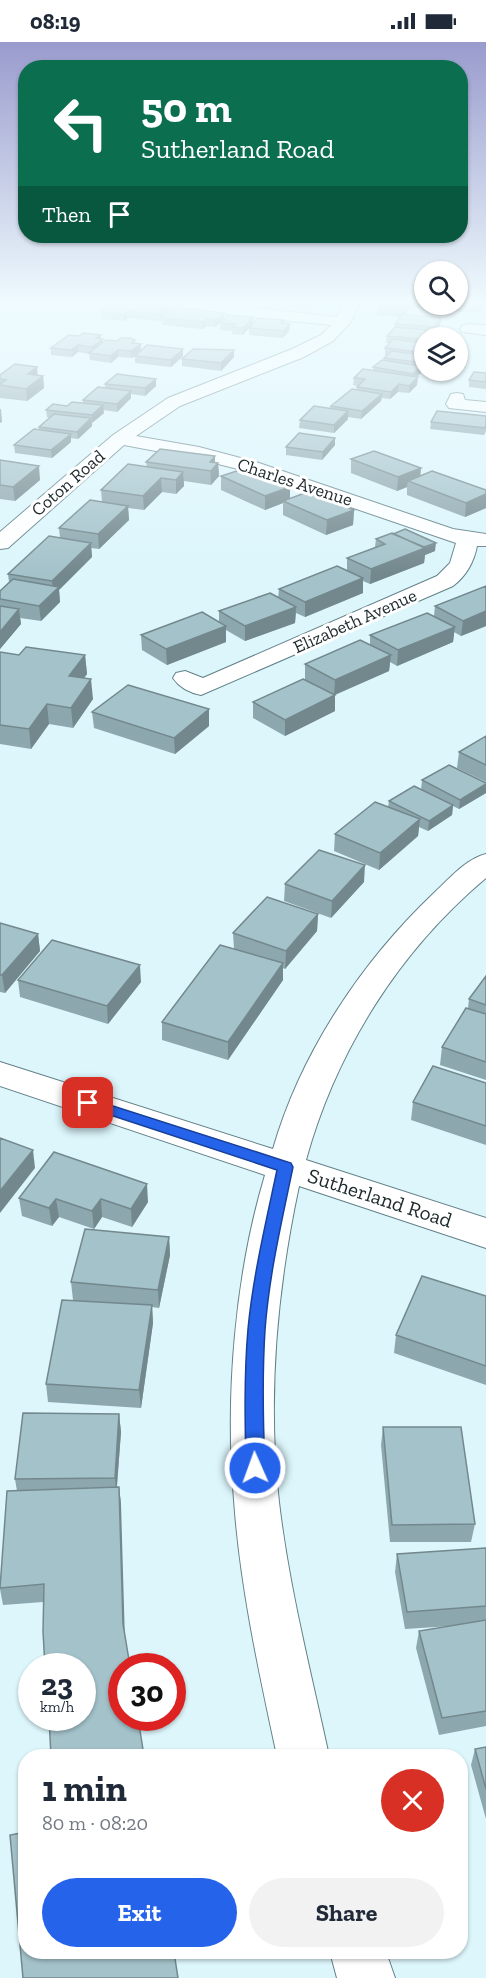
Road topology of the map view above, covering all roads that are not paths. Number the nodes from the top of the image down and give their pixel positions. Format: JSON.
{"nodes":[{"id":1,"x":196,"y":393,"type":"edge"},
{"id":2,"x":454,"y":404,"type":"dead end"},
{"id":3,"x":486,"y":407,"type":"edge"},
{"id":4,"x":120,"y":439,"type":"junction"},
{"id":5,"x":477,"y":540,"type":"edge"},
{"id":6,"x":0,"y":543,"type":"edge"},
{"id":7,"x":201,"y":688,"type":"dead end"},
{"id":8,"x":486,"y":863,"type":"edge"},
{"id":9,"x":0,"y":1074,"type":"edge"},
{"id":10,"x":285,"y":1167,"type":"junction"},
{"id":11,"x":486,"y":1233,"type":"edge"},
{"id":12,"x":302,"y":1749,"type":"edge"},
{"id":13,"x":360,"y":1959,"type":"edge"},
{"id":14,"x":366,"y":1978,"type":"edge"}],
"edges":[{"from":1,"to":4,"type":"street","name":"Coton Road"},
{"from":2,"to":3,"type":"street"},
{"from":4,"to":5,"type":"street","name":"Charles Avenue"},
{"from":4,"to":6,"type":"street","name":"Coton Road"},
{"from":5,"to":7,"type":"street","name":"Elizabeth Avenue"},
{"from":8,"to":10,"type":"street"},
{"from":9,"to":10,"type":"street","name":"Sutherland Road"},
{"from":10,"to":11,"type":"street","name":"Sutherland Road"},
{"from":10,"to":12,"type":"street"},
{"from":13,"to":14,"type":"street"}]}
